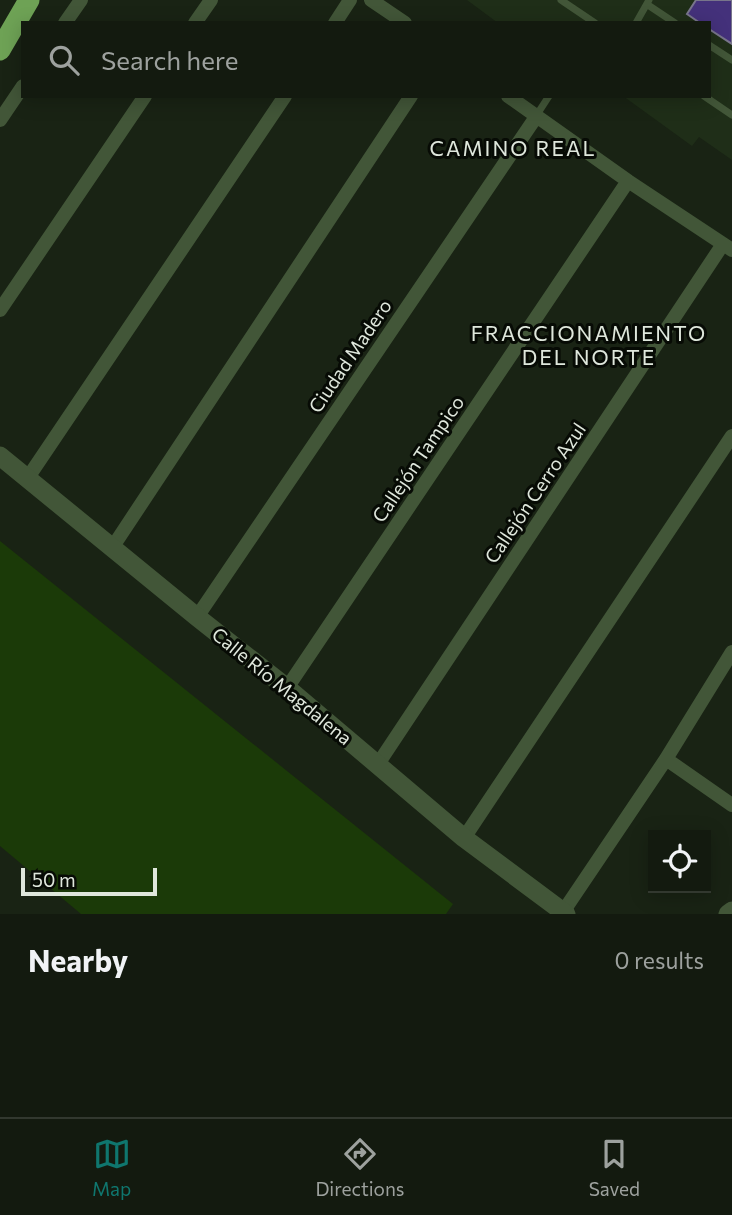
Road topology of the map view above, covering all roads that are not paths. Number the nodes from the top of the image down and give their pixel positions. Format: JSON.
{"nodes":[{"id":1,"x":29,"y":0,"type":"edge"},
{"id":2,"x":80,"y":0,"type":"edge"},
{"id":3,"x":211,"y":0,"type":"edge"},
{"id":4,"x":350,"y":0,"type":"edge"},
{"id":5,"x":371,"y":0,"type":"edge"},
{"id":6,"x":561,"y":0,"type":"edge"},
{"id":7,"x":649,"y":2,"type":"edge"},
{"id":8,"x":66,"y":21,"type":"edge"},
{"id":9,"x":196,"y":21,"type":"edge"},
{"id":10,"x":336,"y":21,"type":"edge"},
{"id":11,"x":402,"y":21,"type":"edge"},
{"id":12,"x":592,"y":21,"type":"edge"},
{"id":13,"x":637,"y":21,"type":"edge"},
{"id":14,"x":673,"y":21,"type":"edge"},
{"id":15,"x":711,"y":46,"type":"edge"},
{"id":16,"x":0,"y":50,"type":"edge"},
{"id":17,"x":732,"y":61,"type":"edge"},
{"id":18,"x":21,"y":89,"type":"edge"},
{"id":19,"x":144,"y":98,"type":"edge"},
{"id":20,"x":284,"y":98,"type":"edge"},
{"id":21,"x":410,"y":98,"type":"edge"},
{"id":22,"x":511,"y":98,"type":"edge"},
{"id":23,"x":548,"y":98,"type":"edge"},
{"id":24,"x":707,"y":98,"type":"edge"},
{"id":25,"x":732,"y":115,"type":"edge"},
{"id":26,"x":536,"y":117,"type":"junction"},
{"id":27,"x":0,"y":120,"type":"edge"},
{"id":28,"x":628,"y":181,"type":"junction"},
{"id":29,"x":728,"y":247,"type":"edge"},
{"id":30,"x":0,"y":310,"type":"edge"},
{"id":31,"x":732,"y":436,"type":"edge"},
{"id":32,"x":0,"y":456,"type":"edge"},
{"id":33,"x":27,"y":479,"type":"junction"},
{"id":34,"x":112,"y":548,"type":"junction"},
{"id":35,"x":197,"y":617,"type":"junction"},
{"id":36,"x":730,"y":659,"type":"edge"},
{"id":37,"x":287,"y":688,"type":"junction"},
{"id":38,"x":666,"y":759,"type":"junction"},
{"id":39,"x":378,"y":764,"type":"junction"},
{"id":40,"x":732,"y":805,"type":"edge"},
{"id":41,"x":464,"y":838,"type":"junction"},
{"id":42,"x":564,"y":913,"type":"edge"}],
"edges":[{"from":1,"to":16,"type":"highway"},
{"from":2,"to":8,"type":"street"},
{"from":3,"to":9,"type":"street"},
{"from":4,"to":10,"type":"street"},
{"from":5,"to":11,"type":"street"},
{"from":6,"to":12,"type":"lane"},
{"from":7,"to":13,"type":"lane"},
{"from":7,"to":14,"type":"lane"},
{"from":15,"to":17,"type":"lane"},
{"from":18,"to":27,"type":"street"},
{"from":19,"to":30,"type":"street"},
{"from":20,"to":33,"type":"street"},
{"from":21,"to":34,"type":"street"},
{"from":22,"to":26,"type":"street"},
{"from":23,"to":26,"type":"lane"},
{"from":24,"to":25,"type":"lane"},
{"from":26,"to":28,"type":"street"},
{"from":26,"to":35,"type":"street","name":"Ciudad Madero"},
{"from":28,"to":29,"type":"street"},
{"from":28,"to":37,"type":"street","name":"Callejón Tampico"},
{"from":29,"to":39,"type":"street","name":"Callejón Cerro Azul"},
{"from":31,"to":41,"type":"street"},
{"from":32,"to":33,"type":"street","name":"Calle Río Magdalena"},
{"from":33,"to":34,"type":"street","name":"Calle Río Magdalena"},
{"from":34,"to":35,"type":"street","name":"Calle Río Magdalena"},
{"from":35,"to":37,"type":"street","name":"Calle Río Magdalena"},
{"from":36,"to":38,"type":"street"},
{"from":37,"to":39,"type":"street","name":"Calle Río Magdalena"},
{"from":38,"to":40,"type":"street"},
{"from":38,"to":42,"type":"street"},
{"from":39,"to":41,"type":"street","name":"Calle Río Magdalena"},
{"from":41,"to":42,"type":"street","name":"Calle Río Magdalena"}]}
